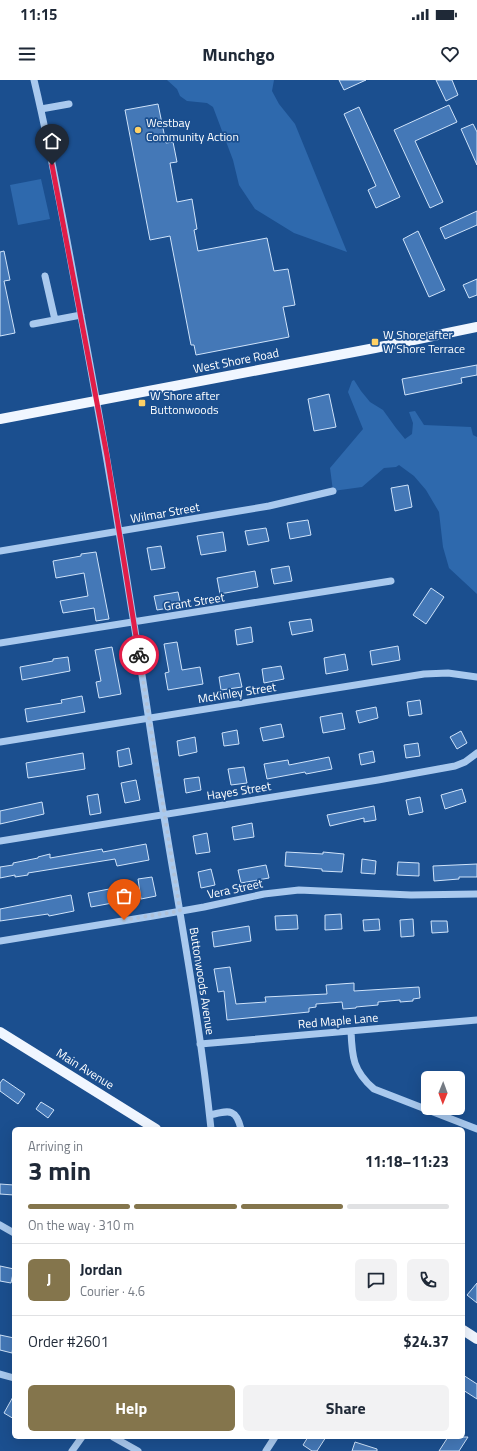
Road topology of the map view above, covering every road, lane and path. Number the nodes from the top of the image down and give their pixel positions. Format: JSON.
{"nodes":[{"id":1,"x":34,"y":80,"type":"edge"},
{"id":2,"x":69,"y":104,"type":"dead end"},
{"id":3,"x":41,"y":110,"type":"junction"},
{"id":4,"x":45,"y":276,"type":"dead end"},
{"id":5,"x":81,"y":315,"type":"junction"},
{"id":6,"x":55,"y":320,"type":"junction"},
{"id":7,"x":34,"y":324,"type":"dead end"},
{"id":8,"x":477,"y":327,"type":"edge"},
{"id":9,"x":97,"y":402,"type":"junction"},
{"id":10,"x":0,"y":420,"type":"edge"},
{"id":11,"x":333,"y":491,"type":"dead end"},
{"id":12,"x":119,"y":532,"type":"junction"},
{"id":13,"x":0,"y":551,"type":"edge"},
{"id":14,"x":391,"y":581,"type":"dead end"},
{"id":15,"x":134,"y":623,"type":"junction"},
{"id":16,"x":0,"y":643,"type":"edge"},
{"id":17,"x":477,"y":677,"type":"edge"},
{"id":18,"x":149,"y":718,"type":"junction"},
{"id":19,"x":0,"y":742,"type":"edge"},
{"id":20,"x":477,"y":753,"type":"edge"},
{"id":21,"x":164,"y":814,"type":"junction"},
{"id":22,"x":0,"y":841,"type":"edge"},
{"id":23,"x":477,"y":894,"type":"edge"},
{"id":24,"x":180,"y":911,"type":"junction"},
{"id":25,"x":0,"y":941,"type":"edge"},
{"id":26,"x":477,"y":1020,"type":"edge"},
{"id":27,"x":351,"y":1031,"type":"junction"},
{"id":28,"x":0,"y":1032,"type":"edge"},
{"id":29,"x":200,"y":1044,"type":"junction"},
{"id":30,"x":210,"y":1115,"type":"junction"},
{"id":31,"x":153,"y":1127,"type":"edge"},
{"id":32,"x":211,"y":1127,"type":"edge"},
{"id":33,"x":241,"y":1127,"type":"edge"},
{"id":34,"x":477,"y":1129,"type":"edge"},
{"id":35,"x":0,"y":1225,"type":"edge"},
{"id":36,"x":12,"y":1232,"type":"edge"},
{"id":37,"x":465,"y":1331,"type":"edge"},
{"id":38,"x":477,"y":1339,"type":"edge"},
{"id":39,"x":0,"y":1374,"type":"edge"},
{"id":40,"x":12,"y":1377,"type":"edge"},
{"id":41,"x":81,"y":1439,"type":"edge"},
{"id":42,"x":117,"y":1439,"type":"edge"},
{"id":43,"x":274,"y":1439,"type":"edge"},
{"id":44,"x":72,"y":1451,"type":"edge"},
{"id":45,"x":138,"y":1451,"type":"edge"},
{"id":46,"x":266,"y":1451,"type":"edge"}],
"edges":[{"from":1,"to":3,"type":"street","name":"Buttonwoods Avenue"},
{"from":2,"to":3,"type":"street"},
{"from":3,"to":5,"type":"street","name":"Buttonwoods Avenue"},
{"from":4,"to":6,"type":"street"},
{"from":5,"to":6,"type":"street"},
{"from":5,"to":9,"type":"street","name":"Buttonwoods Avenue"},
{"from":6,"to":7,"type":"street"},
{"from":8,"to":9,"type":"main road","name":"West Shore Road"},
{"from":9,"to":10,"type":"main road","name":"West Shore Road"},
{"from":9,"to":12,"type":"street","name":"Buttonwoods Avenue"},
{"from":11,"to":12,"type":"street","name":"Wilmar Street"},
{"from":12,"to":13,"type":"street","name":"Wilmar Street"},
{"from":12,"to":15,"type":"street","name":"Buttonwoods Avenue"},
{"from":14,"to":15,"type":"street","name":"Grant Street"},
{"from":15,"to":16,"type":"street","name":"Grant Street"},
{"from":15,"to":18,"type":"street","name":"Buttonwoods Avenue"},
{"from":17,"to":18,"type":"street","name":"McKinley Street"},
{"from":18,"to":19,"type":"street","name":"McKinley Street"},
{"from":18,"to":21,"type":"street","name":"Buttonwoods Avenue"},
{"from":20,"to":21,"type":"street","name":"Hayes Street"},
{"from":21,"to":22,"type":"street","name":"Hayes Street"},
{"from":21,"to":24,"type":"street","name":"Buttonwoods Avenue"},
{"from":23,"to":24,"type":"street","name":"Vera Street"},
{"from":24,"to":25,"type":"street","name":"Vera Street"},
{"from":24,"to":29,"type":"street","name":"Buttonwoods Avenue"},
{"from":26,"to":27,"type":"street","name":"Red Maple Lane"},
{"from":27,"to":29,"type":"street","name":"Red Maple Lane"},
{"from":27,"to":34,"type":"street"},
{"from":28,"to":31,"type":"main road","name":"Main Avenue"},
{"from":29,"to":30,"type":"street","name":"Buttonwoods Avenue"},
{"from":30,"to":32,"type":"street","name":"Buttonwoods Avenue"},
{"from":30,"to":33,"type":"street"},
{"from":35,"to":36,"type":"street"},
{"from":37,"to":38,"type":"main road"},
{"from":39,"to":40,"type":"street"},
{"from":41,"to":44,"type":"street"},
{"from":42,"to":45,"type":"street"},
{"from":43,"to":46,"type":"street"}]}
